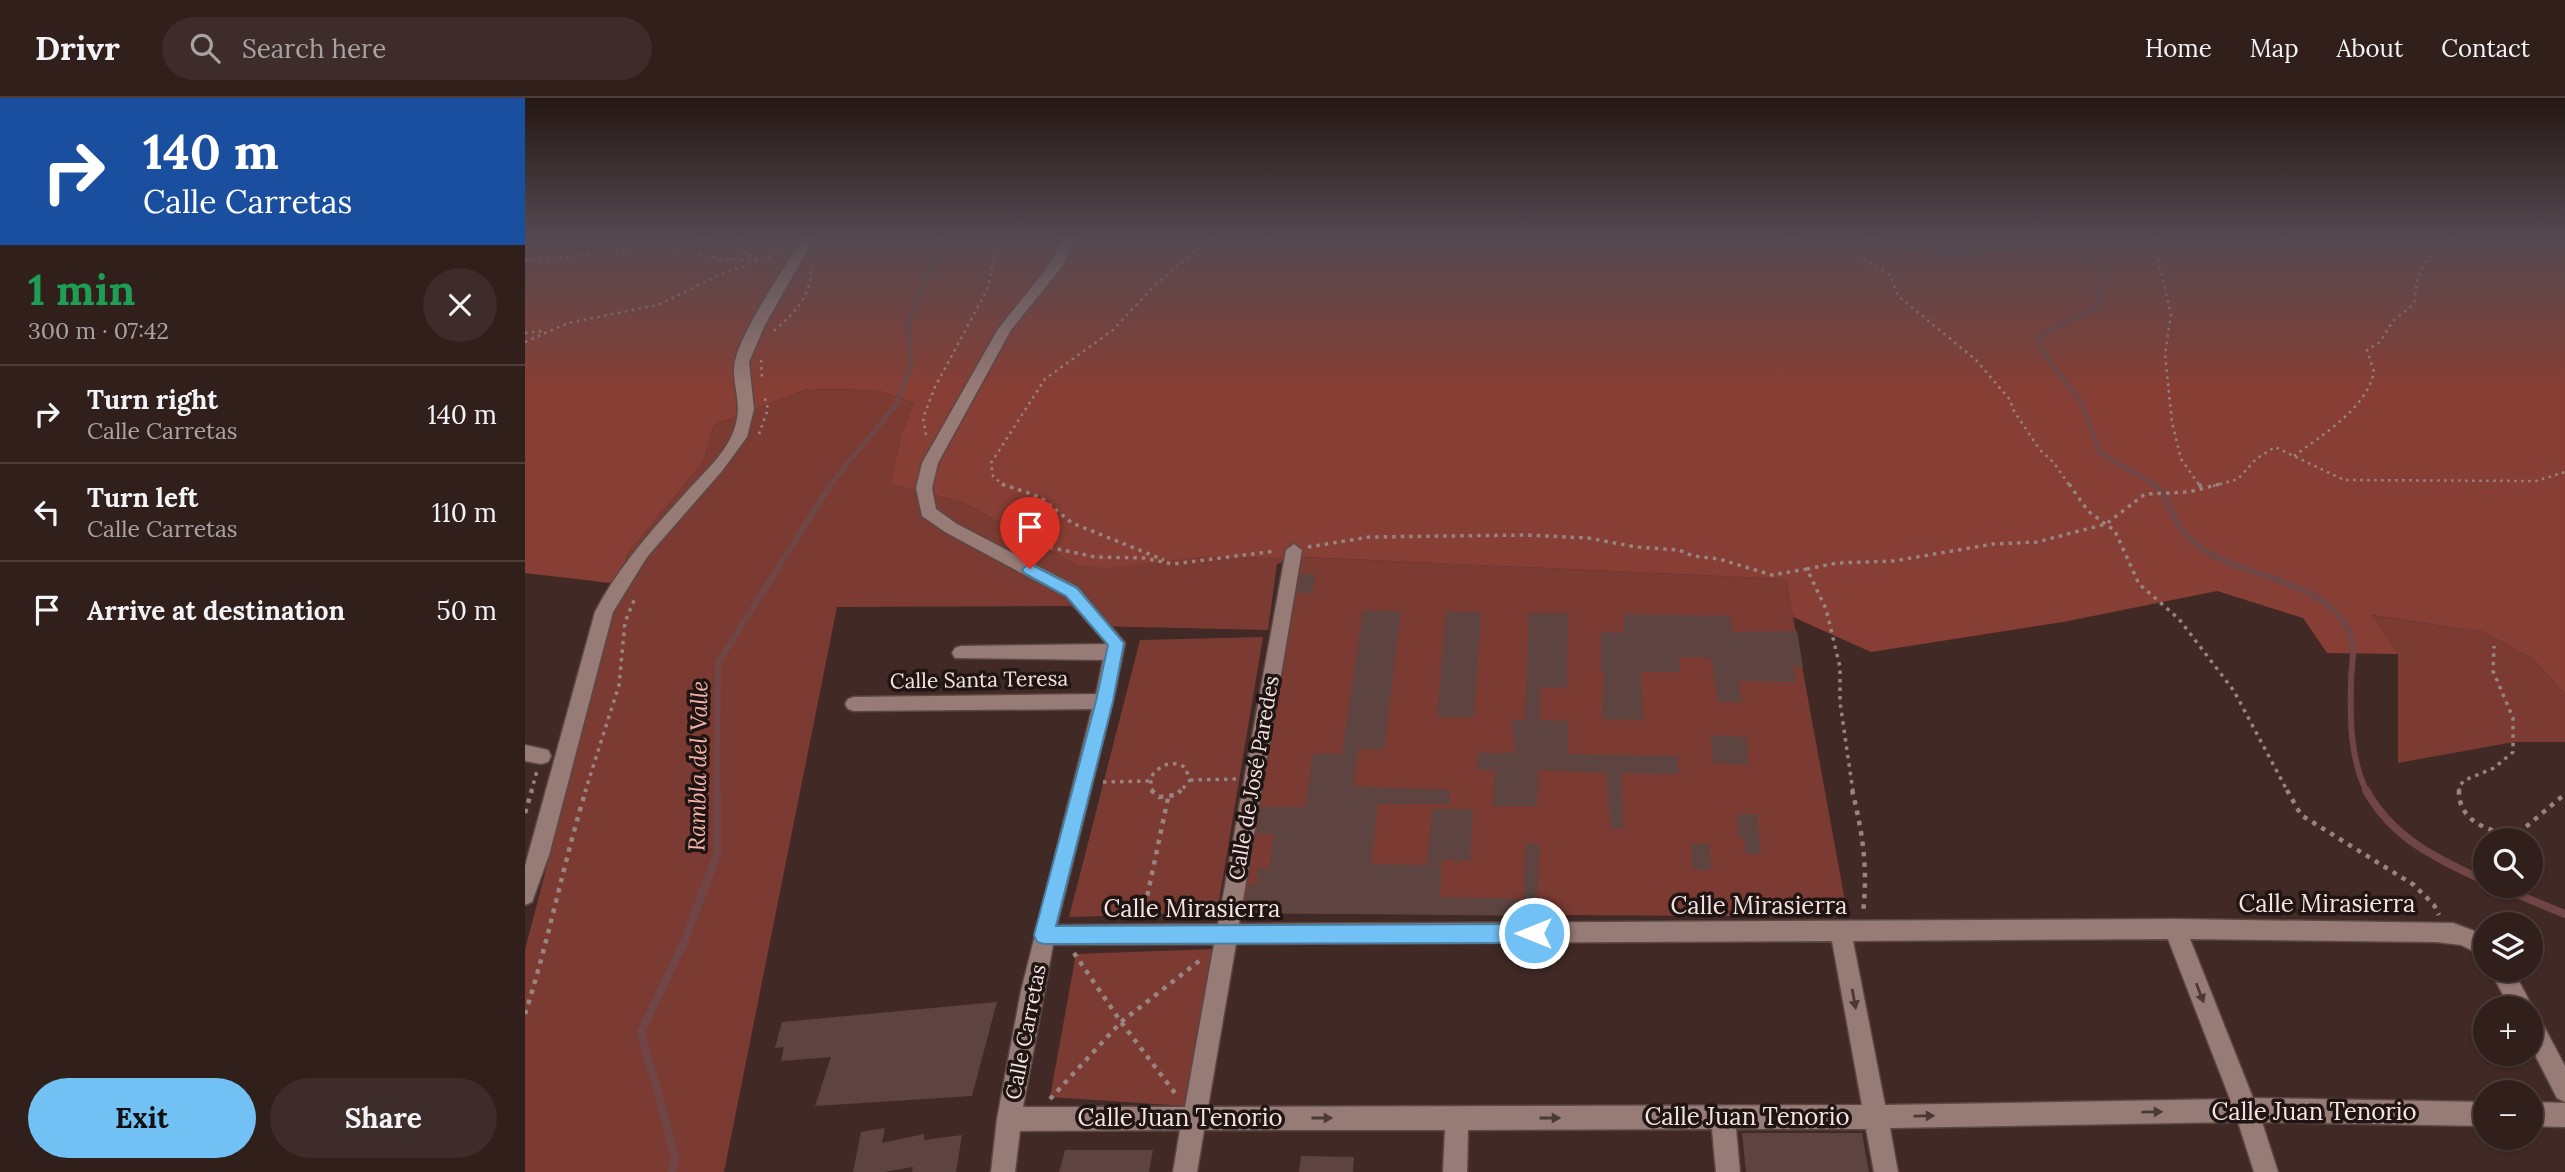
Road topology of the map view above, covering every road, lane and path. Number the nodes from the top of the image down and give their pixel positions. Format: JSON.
{"nodes":[{"id":1,"x":690,"y":289,"type":"edge"},
{"id":2,"x":781,"y":289,"type":"edge"},
{"id":3,"x":808,"y":289,"type":"edge"},
{"id":4,"x":987,"y":289,"type":"edge"},
{"id":5,"x":1037,"y":289,"type":"edge"},
{"id":6,"x":1151,"y":289,"type":"edge"},
{"id":7,"x":1895,"y":289,"type":"edge"},
{"id":8,"x":2165,"y":289,"type":"edge"},
{"id":9,"x":2416,"y":289,"type":"edge"},
{"id":10,"x":550,"y":331,"type":"junction"},
{"id":11,"x":525,"y":333,"type":"edge"},
{"id":12,"x":772,"y":333,"type":"dead end"},
{"id":13,"x":525,"y":342,"type":"edge"},
{"id":14,"x":761,"y":357,"type":"dead end"},
{"id":15,"x":762,"y":379,"type":"dead end"},
{"id":16,"x":762,"y":390,"type":"dead end"},
{"id":17,"x":752,"y":445,"type":"dead end"},
{"id":18,"x":2294,"y":456,"type":"junction"},
{"id":19,"x":930,"y":463,"type":"junction"},
{"id":20,"x":2565,"y":472,"type":"edge"},
{"id":21,"x":2201,"y":487,"type":"junction"},
{"id":22,"x":2106,"y":524,"type":"junction"},
{"id":23,"x":1022,"y":547,"type":"dead end"},
{"id":24,"x":1294,"y":550,"type":"junction"},
{"id":25,"x":1173,"y":564,"type":"junction"},
{"id":26,"x":1807,"y":569,"type":"junction"},
{"id":27,"x":635,"y":597,"type":"dead end"},
{"id":28,"x":2494,"y":646,"type":"dead end"},
{"id":29,"x":961,"y":653,"type":"dead end"},
{"id":30,"x":1114,"y":653,"type":"junction"},
{"id":31,"x":1104,"y":701,"type":"junction"},
{"id":32,"x":853,"y":704,"type":"dead end"},
{"id":33,"x":533,"y":754,"type":"edge"},
{"id":34,"x":1254,"y":779,"type":"junction"},
{"id":35,"x":1190,"y":780,"type":"junction"},
{"id":36,"x":1149,"y":781,"type":"junction"},
{"id":37,"x":1083,"y":782,"type":"junction"},
{"id":38,"x":2565,"y":794,"type":"edge"},
{"id":39,"x":1168,"y":798,"type":"junction"},
{"id":40,"x":525,"y":813,"type":"edge"},
{"id":41,"x":525,"y":895,"type":"edge"},
{"id":42,"x":2175,"y":929,"type":"junction"},
{"id":43,"x":1851,"y":932,"type":"junction"},
{"id":44,"x":2448,"y":932,"type":"junction"},
{"id":45,"x":1044,"y":935,"type":"junction"},
{"id":46,"x":1139,"y":935,"type":"junction"},
{"id":47,"x":1227,"y":935,"type":"junction"},
{"id":48,"x":2473,"y":941,"type":"edge"},
{"id":49,"x":525,"y":1014,"type":"edge"},
{"id":50,"x":1121,"y":1022,"type":"junction"},
{"id":51,"x":2543,"y":1048,"type":"edge"},
{"id":52,"x":2565,"y":1090,"type":"edge"},
{"id":53,"x":2246,"y":1110,"type":"junction"},
{"id":54,"x":2473,"y":1114,"type":"edge"},
{"id":55,"x":2543,"y":1114,"type":"edge"},
{"id":56,"x":2565,"y":1115,"type":"edge"},
{"id":57,"x":1723,"y":1117,"type":"junction"},
{"id":58,"x":1875,"y":1117,"type":"junction"},
{"id":59,"x":1194,"y":1118,"type":"junction"},
{"id":60,"x":1457,"y":1118,"type":"junction"},
{"id":61,"x":1009,"y":1119,"type":"junction"},
{"id":62,"x":1044,"y":1119,"type":"junction"},
{"id":63,"x":1003,"y":1172,"type":"edge"},
{"id":64,"x":1185,"y":1172,"type":"edge"},
{"id":65,"x":1455,"y":1172,"type":"edge"},
{"id":66,"x":1728,"y":1172,"type":"edge"},
{"id":67,"x":1886,"y":1172,"type":"edge"},
{"id":68,"x":2266,"y":1172,"type":"edge"}],
"edges":[{"from":1,"to":10,"type":"path"},
{"from":2,"to":41,"type":"street"},
{"from":3,"to":12,"type":"path"},
{"from":4,"to":19,"type":"path"},
{"from":5,"to":19,"type":"street"},
{"from":6,"to":25,"type":"path"},
{"from":7,"to":22,"type":"path"},
{"from":8,"to":21,"type":"path"},
{"from":9,"to":18,"type":"path"},
{"from":10,"to":11,"type":"path"},
{"from":10,"to":13,"type":"path"},
{"from":14,"to":15,"type":"path"},
{"from":16,"to":17,"type":"path"},
{"from":18,"to":20,"type":"path"},
{"from":18,"to":21,"type":"path"},
{"from":19,"to":30,"type":"street"},
{"from":21,"to":22,"type":"path"},
{"from":22,"to":26,"type":"path"},
{"from":22,"to":44,"type":"path"},
{"from":23,"to":25,"type":"path"},
{"from":24,"to":25,"type":"path"},
{"from":24,"to":26,"type":"path"},
{"from":24,"to":34,"type":"street","name":"Calle de José Paredes"},
{"from":26,"to":43,"type":"path"},
{"from":27,"to":49,"type":"path"},
{"from":28,"to":38,"type":"path"},
{"from":29,"to":30,"type":"street"},
{"from":30,"to":31,"type":"street","name":"Calle Carretas"},
{"from":31,"to":32,"type":"street","name":"Calle Santa Teresa"},
{"from":31,"to":37,"type":"street","name":"Calle Carretas"},
{"from":33,"to":40,"type":"path"},
{"from":34,"to":35,"type":"path"},
{"from":34,"to":47,"type":"street","name":"Calle de José Paredes"},
{"from":35,"to":36,"type":"path"},
{"from":35,"to":39,"type":"path"},
{"from":36,"to":37,"type":"path"},
{"from":36,"to":39,"type":"path"},
{"from":37,"to":45,"type":"street","name":"Calle Carretas"},
{"from":39,"to":46,"type":"path"},
{"from":42,"to":43,"type":"street","name":"Calle Mirasierra"},
{"from":42,"to":44,"type":"street","name":"Calle Mirasierra"},
{"from":42,"to":53,"type":"street","one_way":true},
{"from":43,"to":47,"type":"street","name":"Calle Mirasierra"},
{"from":43,"to":58,"type":"street","one_way":true},
{"from":44,"to":48,"type":"street","name":"Calle Mirasierra"},
{"from":45,"to":46,"type":"street","name":"Calle Mirasierra"},
{"from":45,"to":50,"type":"path"},
{"from":45,"to":61,"type":"street","name":"Calle Carretas"},
{"from":46,"to":47,"type":"street","name":"Calle Mirasierra"},
{"from":47,"to":50,"type":"path"},
{"from":47,"to":59,"type":"street","name":"Calle de José Paredes"},
{"from":50,"to":59,"type":"path"},
{"from":50,"to":62,"type":"path"},
{"from":51,"to":52,"type":"street"},
{"from":53,"to":54,"type":"street","name":"Calle Juan Tenorio"},
{"from":58,"to":53,"type":"street","name":"Calle Juan Tenorio","one_way":true},
{"from":53,"to":68,"type":"street"},
{"from":55,"to":56,"type":"street"},
{"from":57,"to":58,"type":"street","name":"Calle Juan Tenorio"},
{"from":60,"to":57,"type":"street","name":"Calle Juan Tenorio","one_way":true},
{"from":57,"to":66,"type":"street"},
{"from":58,"to":67,"type":"street"},
{"from":59,"to":60,"type":"street","name":"Calle Juan Tenorio","one_way":true},
{"from":59,"to":62,"type":"street","name":"Calle Juan Tenorio"},
{"from":59,"to":64,"type":"street","name":"Calle de José Paredes"},
{"from":60,"to":65,"type":"street"},
{"from":61,"to":62,"type":"street","name":"Calle Juan Tenorio"},
{"from":61,"to":63,"type":"street","name":"Calle Carretas"}]}
